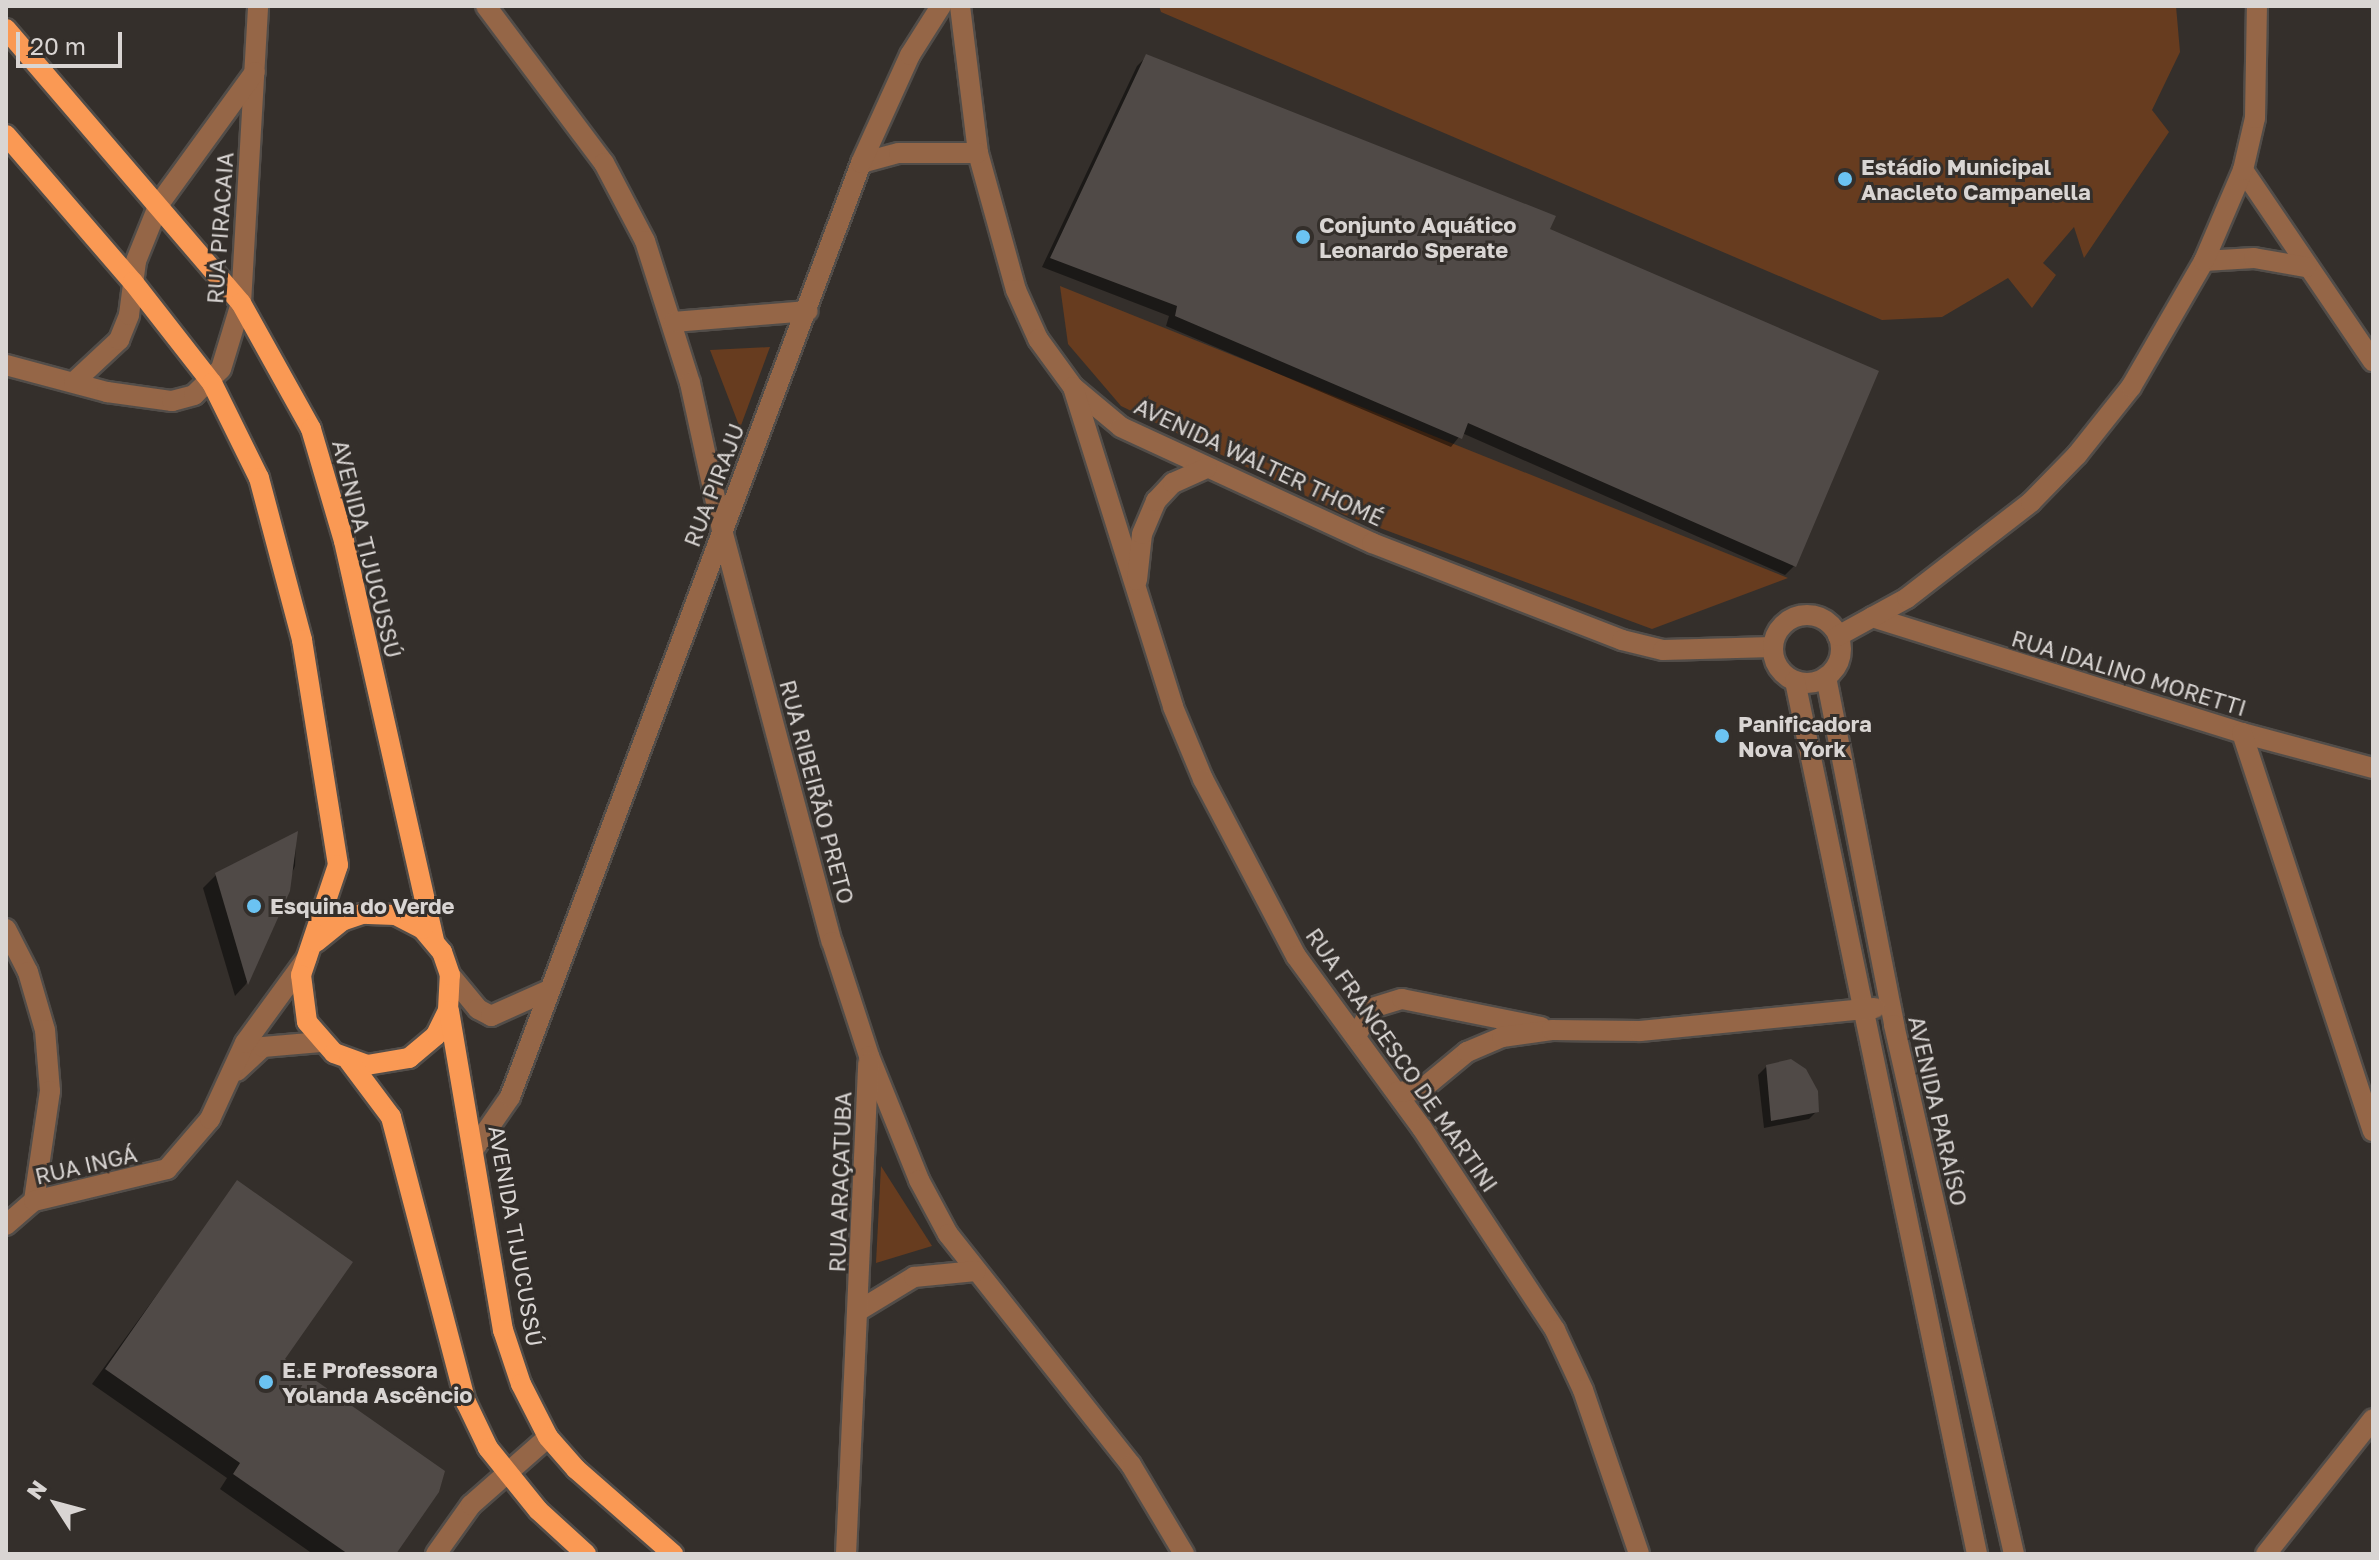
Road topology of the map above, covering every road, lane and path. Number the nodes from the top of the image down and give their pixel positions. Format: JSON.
{"nodes":[{"id":1,"x":258,"y":6,"type":"edge"},
{"id":2,"x":486,"y":6,"type":"edge"},
{"id":3,"x":941,"y":6,"type":"edge"},
{"id":4,"x":960,"y":6,"type":"edge"},
{"id":5,"x":2257,"y":6,"type":"edge"},
{"id":6,"x":501,"y":14,"type":"edge"},
{"id":7,"x":6,"y":29,"type":"edge"},
{"id":8,"x":255,"y":71,"type":"junction"},
{"id":9,"x":6,"y":135,"type":"edge"},
{"id":10,"x":978,"y":153,"type":"junction"},
{"id":11,"x":861,"y":163,"type":"junction"},
{"id":12,"x":2243,"y":170,"type":"junction"},
{"id":13,"x":159,"y":204,"type":"junction"},
{"id":14,"x":2204,"y":261,"type":"junction"},
{"id":15,"x":2306,"y":267,"type":"junction"},
{"id":16,"x":133,"y":282,"type":"junction"},
{"id":17,"x":241,"y":303,"type":"junction"},
{"id":18,"x":808,"y":311,"type":"junction"},
{"id":19,"x":674,"y":322,"type":"junction"},
{"id":20,"x":2373,"y":361,"type":"edge"},
{"id":21,"x":6,"y":365,"type":"edge"},
{"id":22,"x":74,"y":382,"type":"junction"},
{"id":23,"x":212,"y":383,"type":"junction"},
{"id":24,"x":1073,"y":387,"type":"junction"},
{"id":25,"x":1207,"y":468,"type":"junction"},
{"id":26,"x":722,"y":530,"type":"junction"},
{"id":27,"x":1136,"y":588,"type":"junction"},
{"id":28,"x":1872,"y":617,"type":"junction"},
{"id":29,"x":1838,"y":636,"type":"junction"},
{"id":30,"x":1773,"y":647,"type":"junction"},
{"id":31,"x":1826,"y":677,"type":"junction"},
{"id":32,"x":1795,"y":681,"type":"junction"},
{"id":33,"x":2242,"y":733,"type":"junction"},
{"id":34,"x":2373,"y":768,"type":"edge"},
{"id":35,"x":6,"y":929,"type":"edge"},
{"id":36,"x":434,"y":940,"type":"junction"},
{"id":37,"x":311,"y":950,"type":"junction"},
{"id":38,"x":450,"y":975,"type":"junction"},
{"id":39,"x":549,"y":990,"type":"junction"},
{"id":40,"x":1891,"y":1007,"type":"junction"},
{"id":41,"x":1862,"y":1008,"type":"junction"},
{"id":42,"x":448,"y":1010,"type":"junction"},
{"id":43,"x":1552,"y":1030,"type":"junction"},
{"id":44,"x":1356,"y":1036,"type":"junction"},
{"id":45,"x":321,"y":1042,"type":"junction"},
{"id":46,"x":869,"y":1056,"type":"junction"},
{"id":47,"x":349,"y":1061,"type":"junction"},
{"id":48,"x":231,"y":1076,"type":"junction"},
{"id":49,"x":1397,"y":1092,"type":"junction"},
{"id":50,"x":2373,"y":1131,"type":"edge"},
{"id":51,"x":476,"y":1146,"type":"junction"},
{"id":52,"x":34,"y":1201,"type":"junction"},
{"id":53,"x":6,"y":1225,"type":"edge"},
{"id":54,"x":976,"y":1271,"type":"junction"},
{"id":55,"x":858,"y":1311,"type":"junction"},
{"id":56,"x":2373,"y":1419,"type":"edge"},
{"id":57,"x":548,"y":1437,"type":"junction"},
{"id":58,"x":506,"y":1475,"type":"junction"},
{"id":59,"x":436,"y":1554,"type":"edge"},
{"id":60,"x":586,"y":1554,"type":"edge"},
{"id":61,"x":673,"y":1554,"type":"edge"},
{"id":62,"x":846,"y":1554,"type":"edge"},
{"id":63,"x":1184,"y":1554,"type":"edge"},
{"id":64,"x":1639,"y":1554,"type":"edge"},
{"id":65,"x":1977,"y":1554,"type":"edge"},
{"id":66,"x":2014,"y":1554,"type":"edge"},
{"id":67,"x":2266,"y":1554,"type":"edge"}],
"edges":[{"from":1,"to":8,"type":"street","name":"RUA PIRACAIA"},
{"from":2,"to":6,"type":"street","name":"RUA RIBEIRÃO PRETO"},
{"from":3,"to":11,"type":"street","name":"RUA PIRAJU"},
{"from":4,"to":10,"type":"street","name":"AVENIDA WALTER THOMÉ"},
{"from":5,"to":12,"type":"street"},
{"from":6,"to":19,"type":"street","name":"RUA RIBEIRÃO PRETO"},
{"from":7,"to":13,"type":"main road","name":"AVENIDA TIJUCUSSÚ"},
{"from":8,"to":13,"type":"street","name":"RUA PIRACAIA"},
{"from":8,"to":17,"type":"street","name":"RUA PIRACAIA"},
{"from":9,"to":16,"type":"main road"},
{"from":10,"to":11,"type":"street"},
{"from":10,"to":24,"type":"street","name":"AVENIDA WALTER THOMÉ"},
{"from":11,"to":18,"type":"street","name":"RUA PIRAJU"},
{"from":12,"to":14,"type":"street"},
{"from":12,"to":15,"type":"street"},
{"from":13,"to":16,"type":"street","name":"RUA PIRACAIA"},
{"from":13,"to":17,"type":"main road","name":"AVENIDA TIJUCUSSÚ"},
{"from":14,"to":15,"type":"street"},
{"from":14,"to":28,"type":"street"},
{"from":15,"to":20,"type":"street"},
{"from":16,"to":22,"type":"street","name":"RUA PIRACAIA"},
{"from":16,"to":23,"type":"main road"},
{"from":17,"to":23,"type":"street","name":"RUA PIRACAIA"},
{"from":17,"to":36,"type":"main road","name":"AVENIDA TIJUCUSSÚ"},
{"from":18,"to":19,"type":"street"},
{"from":18,"to":26,"type":"street","name":"RUA PIRAJU"},
{"from":19,"to":26,"type":"street","name":"RUA RIBEIRÃO PRETO"},
{"from":21,"to":22,"type":"street"},
{"from":22,"to":23,"type":"street"},
{"from":23,"to":37,"type":"main road"},
{"from":24,"to":25,"type":"street","name":"AVENIDA WALTER THOMÉ"},
{"from":24,"to":27,"type":"street","name":"RUA FRANCESCO DE MARTINI"},
{"from":25,"to":27,"type":"street","name":"RUA FRANCESCO DE MARTINI"},
{"from":25,"to":30,"type":"street","name":"AVENIDA WALTER THOMÉ"},
{"from":26,"to":39,"type":"street","name":"RUA PIRAJU"},
{"from":26,"to":46,"type":"street","name":"RUA RIBEIRÃO PRETO"},
{"from":27,"to":44,"type":"street","name":"RUA FRANCESCO DE MARTINI"},
{"from":28,"to":29,"type":"street"},
{"from":28,"to":33,"type":"street","name":"RUA IDALINO MORETTI"},
{"from":29,"to":30,"type":"street"},
{"from":29,"to":31,"type":"street"},
{"from":30,"to":32,"type":"street"},
{"from":31,"to":32,"type":"street"},
{"from":31,"to":40,"type":"street","name":"AVENIDA PARAÍSO"},
{"from":32,"to":41,"type":"street"},
{"from":33,"to":34,"type":"street","name":"RUA IDALINO MORETTI"},
{"from":33,"to":50,"type":"street"},
{"from":35,"to":52,"type":"street"},
{"from":36,"to":37,"type":"main road"},
{"from":36,"to":38,"type":"main road","name":"AVENIDA TIJUCUSSÚ"},
{"from":37,"to":45,"type":"main road"},
{"from":37,"to":48,"type":"street","name":"RUA INGÁ"},
{"from":38,"to":39,"type":"street"},
{"from":38,"to":42,"type":"main road","name":"AVENIDA TIJUCUSSÚ"},
{"from":39,"to":51,"type":"street","name":"RUA PIRAJU"},
{"from":40,"to":41,"type":"street"},
{"from":40,"to":66,"type":"street","name":"AVENIDA PARAÍSO"},
{"from":41,"to":43,"type":"street"},
{"from":41,"to":65,"type":"street"},
{"from":42,"to":47,"type":"main road","name":"AVENIDA TIJUCUSSÚ"},
{"from":42,"to":51,"type":"main road","name":"AVENIDA TIJUCUSSÚ"},
{"from":43,"to":44,"type":"street"},
{"from":43,"to":49,"type":"street"},
{"from":44,"to":49,"type":"street","name":"RUA FRANCESCO DE MARTINI"},
{"from":45,"to":47,"type":"main road"},
{"from":45,"to":48,"type":"street","name":"RUA INGÁ"},
{"from":46,"to":54,"type":"street","name":"RUA RIBEIRÃO PRETO"},
{"from":46,"to":55,"type":"street","name":"RUA ARAÇATUBA"},
{"from":47,"to":58,"type":"main road"},
{"from":48,"to":52,"type":"street","name":"RUA INGÁ"},
{"from":49,"to":64,"type":"street","name":"RUA FRANCESCO DE MARTINI"},
{"from":51,"to":57,"type":"main road","name":"AVENIDA TIJUCUSSÚ"},
{"from":52,"to":53,"type":"street","name":"RUA INGÁ"},
{"from":54,"to":55,"type":"street"},
{"from":54,"to":63,"type":"street","name":"RUA RIBEIRÃO PRETO"},
{"from":55,"to":62,"type":"street","name":"RUA ARAÇATUBA"},
{"from":56,"to":67,"type":"street"},
{"from":57,"to":58,"type":"street"},
{"from":57,"to":61,"type":"main road","name":"AVENIDA TIJUCUSSÚ"},
{"from":58,"to":59,"type":"street"},
{"from":58,"to":60,"type":"main road"}]}
